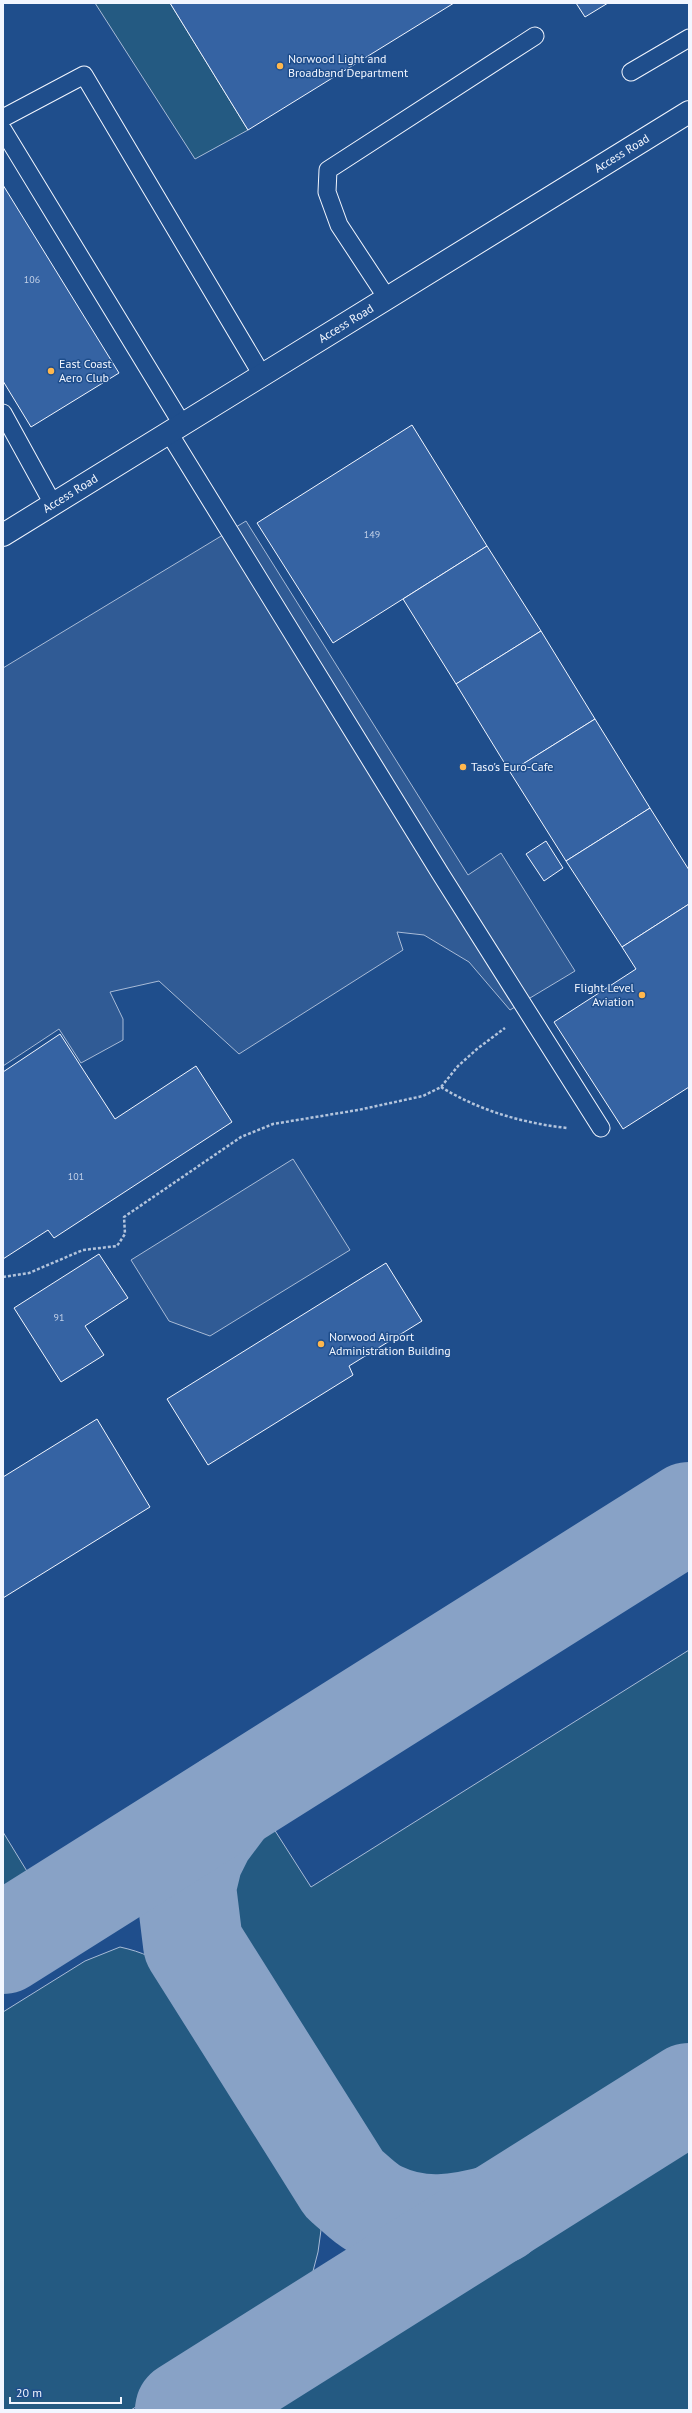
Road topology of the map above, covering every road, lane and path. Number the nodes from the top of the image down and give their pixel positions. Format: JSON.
{"nodes":[{"id":1,"x":535,"y":36,"type":"dead end"},
{"id":2,"x":689,"y":38,"type":"edge"},
{"id":3,"x":631,"y":72,"type":"dead end"},
{"id":4,"x":689,"y":112,"type":"edge"},
{"id":5,"x":3,"y":118,"type":"edge"},
{"id":6,"x":3,"y":130,"type":"edge"},
{"id":7,"x":388,"y":298,"type":"junction"},
{"id":8,"x":262,"y":375,"type":"junction"},
{"id":9,"x":3,"y":413,"type":"edge"},
{"id":10,"x":176,"y":429,"type":"junction"},
{"id":11,"x":53,"y":504,"type":"junction"},
{"id":12,"x":3,"y":535,"type":"edge"},
{"id":13,"x":525,"y":1009,"type":"junction"},
{"id":14,"x":441,"y":1087,"type":"junction"},
{"id":15,"x":601,"y":1128,"type":"joint"},
{"id":16,"x":3,"y":1277,"type":"edge"}],
"edges":[{"from":1,"to":7,"type":"lane"},
{"from":2,"to":3,"type":"lane"},
{"from":4,"to":7,"type":"street","name":"Access Road"},
{"from":5,"to":8,"type":"lane"},
{"from":6,"to":10,"type":"lane"},
{"from":7,"to":8,"type":"street","name":"Access Road"},
{"from":8,"to":10,"type":"street","name":"Access Road"},
{"from":9,"to":11,"type":"lane"},
{"from":10,"to":11,"type":"street","name":"Access Road"},
{"from":10,"to":13,"type":"lane"},
{"from":11,"to":12,"type":"street","name":"Access Road"},
{"from":13,"to":14,"type":"path"},
{"from":13,"to":15,"type":"lane"},
{"from":14,"to":15,"type":"path"},
{"from":14,"to":16,"type":"path"}]}
